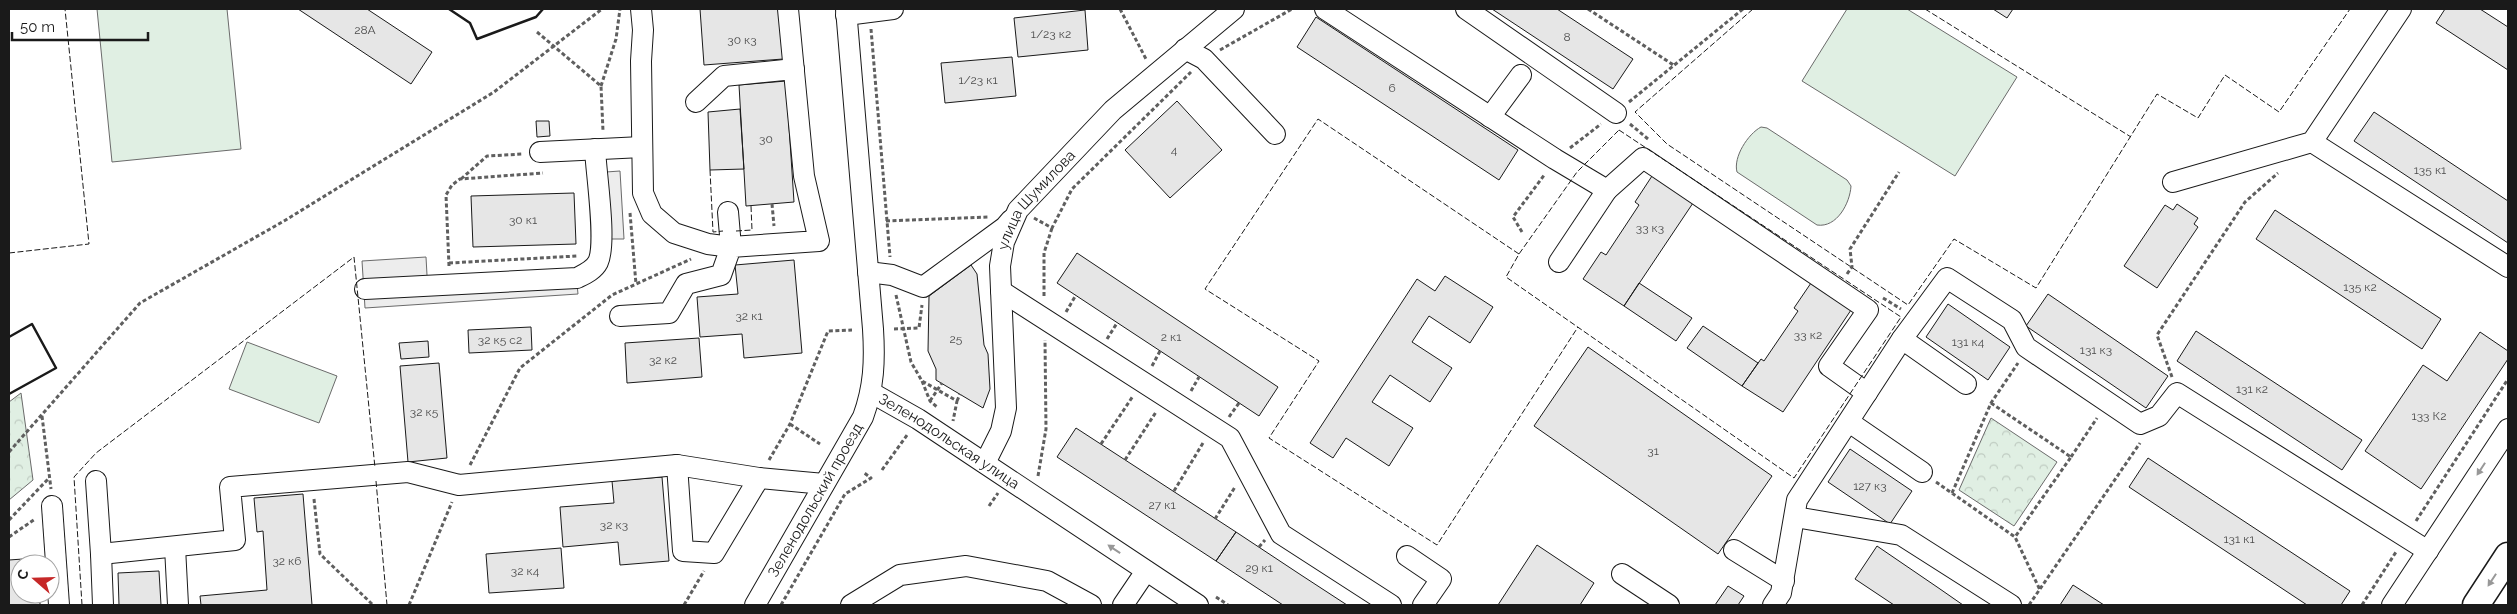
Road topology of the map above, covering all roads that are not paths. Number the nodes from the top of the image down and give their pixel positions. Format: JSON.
{"nodes":[{"id":1,"x":641,"y":9,"type":"edge"},
{"id":2,"x":788,"y":9,"type":"edge"},
{"id":3,"x":893,"y":9,"type":"edge"},
{"id":4,"x":1234,"y":9,"type":"edge"},
{"id":5,"x":1325,"y":9,"type":"edge"},
{"id":6,"x":1466,"y":9,"type":"edge"},
{"id":7,"x":2401,"y":9,"type":"edge"},
{"id":8,"x":846,"y":12,"type":"edge"},
{"id":9,"x":1184,"y":49,"type":"junction"},
{"id":10,"x":794,"y":69,"type":"junction"},
{"id":11,"x":1521,"y":75,"type":"dead end"},
{"id":12,"x":696,"y":102,"type":"dead end"},
{"id":13,"x":1616,"y":113,"type":"road end"},
{"id":14,"x":1490,"y":117,"type":"junction"},
{"id":15,"x":1275,"y":134,"type":"dead end"},
{"id":16,"x":2312,"y":142,"type":"junction"},
{"id":17,"x":642,"y":147,"type":"junction"},
{"id":18,"x":600,"y":149,"type":"junction"},
{"id":19,"x":540,"y":152,"type":"road end"},
{"id":20,"x":2173,"y":182,"type":"dead end"},
{"id":21,"x":1607,"y":190,"type":"junction"},
{"id":22,"x":1018,"y":210,"type":"junction"},
{"id":23,"x":728,"y":212,"type":"dead end"},
{"id":24,"x":731,"y":247,"type":"junction"},
{"id":25,"x":1559,"y":262,"type":"dead end"},
{"id":26,"x":2508,"y":267,"type":"edge"},
{"id":27,"x":868,"y":272,"type":"junction"},
{"id":28,"x":365,"y":289,"type":"dead end"},
{"id":29,"x":1000,"y":291,"type":"junction"},
{"id":30,"x":620,"y":316,"type":"dead end"},
{"id":31,"x":1902,"y":339,"type":"junction"},
{"id":32,"x":1966,"y":384,"type":"dead end"},
{"id":33,"x":872,"y":393,"type":"junction"},
{"id":34,"x":1867,"y":393,"type":"junction"},
{"id":35,"x":1848,"y":422,"type":"junction"},
{"id":36,"x":2508,"y":429,"type":"edge"},
{"id":37,"x":985,"y":463,"type":"junction"},
{"id":38,"x":677,"y":464,"type":"junction"},
{"id":39,"x":1922,"y":472,"type":"road end"},
{"id":40,"x":759,"y":478,"type":"junction"},
{"id":41,"x":96,"y":481,"type":"dead end"},
{"id":42,"x":824,"y":484,"type":"junction"},
{"id":43,"x":52,"y":506,"type":"road end"},
{"id":44,"x":1795,"y":517,"type":"junction"},
{"id":45,"x":175,"y":547,"type":"junction"},
{"id":46,"x":1734,"y":550,"type":"dead end"},
{"id":47,"x":2428,"y":551,"type":"junction"},
{"id":48,"x":101,"y":554,"type":"junction"},
{"id":49,"x":1407,"y":556,"type":"dead end"},
{"id":50,"x":2508,"y":556,"type":"edge"},
{"id":51,"x":1146,"y":571,"type":"junction"},
{"id":52,"x":1622,"y":574,"type":"dead end"},
{"id":53,"x":1784,"y":581,"type":"junction"},
{"id":54,"x":59,"y":605,"type":"edge"},
{"id":55,"x":103,"y":605,"type":"edge"},
{"id":56,"x":178,"y":605,"type":"edge"},
{"id":57,"x":755,"y":605,"type":"edge"},
{"id":58,"x":851,"y":605,"type":"edge"},
{"id":59,"x":1091,"y":605,"type":"edge"},
{"id":60,"x":1123,"y":605,"type":"edge"},
{"id":61,"x":1198,"y":605,"type":"edge"},
{"id":62,"x":1391,"y":605,"type":"edge"},
{"id":63,"x":1423,"y":605,"type":"edge"},
{"id":64,"x":1669,"y":605,"type":"edge"},
{"id":65,"x":1773,"y":605,"type":"edge"},
{"id":66,"x":2011,"y":605,"type":"edge"},
{"id":67,"x":2392,"y":605,"type":"edge"},
{"id":68,"x":2476,"y":605,"type":"edge"}],
"edges":[{"from":1,"to":17,"type":"street"},
{"from":2,"to":10,"type":"street"},
{"from":3,"to":8,"type":"street"},
{"from":4,"to":9,"type":"street","name":"улица Шумилова"},
{"from":5,"to":14,"type":"street"},
{"from":6,"to":13,"type":"street"},
{"from":7,"to":16,"type":"street"},
{"from":8,"to":27,"type":"street","name":"Зеленодольская улица"},
{"from":9,"to":15,"type":"street"},
{"from":9,"to":22,"type":"street","name":"улица Шумилова"},
{"from":10,"to":12,"type":"street"},
{"from":10,"to":24,"type":"street"},
{"from":11,"to":14,"type":"street"},
{"from":14,"to":21,"type":"street"},
{"from":16,"to":20,"type":"street"},
{"from":16,"to":26,"type":"street"},
{"from":17,"to":18,"type":"street"},
{"from":17,"to":24,"type":"street"},
{"from":18,"to":19,"type":"street"},
{"from":18,"to":28,"type":"street"},
{"from":21,"to":25,"type":"street"},
{"from":21,"to":34,"type":"street"},
{"from":22,"to":27,"type":"street"},
{"from":22,"to":29,"type":"street","name":"улица Шумилова"},
{"from":23,"to":24,"type":"street"},
{"from":24,"to":30,"type":"street"},
{"from":27,"to":33,"type":"street","name":"Зеленодольская улица"},
{"from":29,"to":37,"type":"street","name":"улица Шумилова"},
{"from":29,"to":62,"type":"street"},
{"from":31,"to":32,"type":"street"},
{"from":31,"to":34,"type":"street"},
{"from":31,"to":47,"type":"street"},
{"from":33,"to":37,"type":"street","name":"Зеленодольская улица"},
{"from":33,"to":42,"type":"street","name":"Зеленодольский проезд"},
{"from":34,"to":35,"type":"street"},
{"from":35,"to":39,"type":"street"},
{"from":35,"to":44,"type":"street"},
{"from":36,"to":47,"type":"street","one_way":true},
{"from":51,"to":37,"type":"street","name":"Зеленодольская улица","one_way":true},
{"from":38,"to":40,"type":"street"},
{"from":38,"to":40,"type":"street"},
{"from":38,"to":45,"type":"street"},
{"from":40,"to":42,"type":"street"},
{"from":41,"to":48,"type":"street"},
{"from":42,"to":57,"type":"street","name":"Зеленодольский проезд"},
{"from":43,"to":54,"type":"street"},
{"from":44,"to":53,"type":"street"},
{"from":44,"to":66,"type":"street"},
{"from":45,"to":48,"type":"street"},
{"from":45,"to":56,"type":"street"},
{"from":46,"to":53,"type":"street"},
{"from":47,"to":67,"type":"street"},
{"from":48,"to":55,"type":"street"},
{"from":49,"to":63,"type":"street"},
{"from":50,"to":68,"type":"main road","one_way":true},
{"from":51,"to":60,"type":"street"},
{"from":51,"to":61,"type":"street","name":"Зеленодольская улица"},
{"from":52,"to":64,"type":"street"},
{"from":53,"to":65,"type":"street"},
{"from":58,"to":59,"type":"street"}]}
